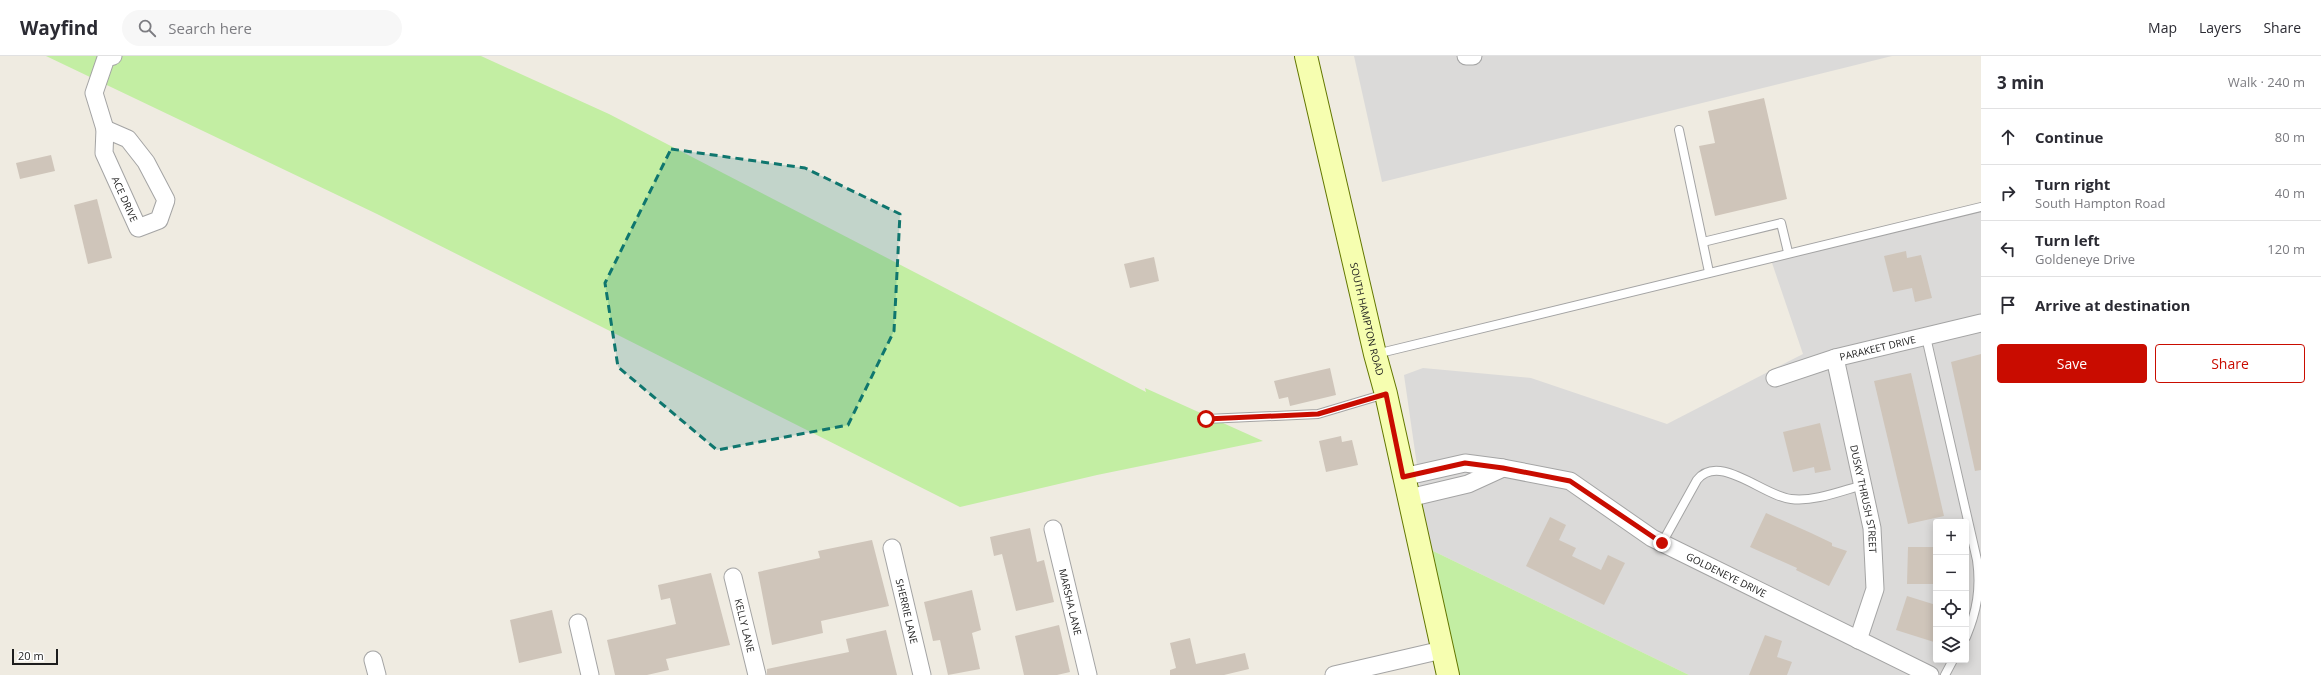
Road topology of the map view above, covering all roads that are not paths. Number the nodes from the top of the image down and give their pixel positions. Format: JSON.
{"nodes":[{"id":1,"x":112,"y":56,"type":"edge"},
{"id":2,"x":1306,"y":56,"type":"edge"},
{"id":3,"x":105,"y":129,"type":"junction"},
{"id":4,"x":1679,"y":130,"type":"dead end"},
{"id":5,"x":1981,"y":207,"type":"edge"},
{"id":6,"x":1703,"y":242,"type":"junction"},
{"id":7,"x":1788,"y":252,"type":"junction"},
{"id":8,"x":1709,"y":272,"type":"junction"},
{"id":9,"x":1981,"y":323,"type":"edge"},
{"id":10,"x":1926,"y":337,"type":"junction"},
{"id":11,"x":1375,"y":354,"type":"junction"},
{"id":12,"x":1835,"y":358,"type":"junction"},
{"id":13,"x":1775,"y":378,"type":"dead end"},
{"id":14,"x":1386,"y":394,"type":"junction"},
{"id":15,"x":1206,"y":419,"type":"dead end"},
{"id":16,"x":1503,"y":468,"type":"junction"},
{"id":17,"x":1403,"y":477,"type":"junction"},
{"id":18,"x":1863,"y":485,"type":"junction"},
{"id":19,"x":1409,"y":498,"type":"junction"},
{"id":20,"x":1053,"y":529,"type":"dead end"},
{"id":21,"x":1662,"y":543,"type":"junction"},
{"id":22,"x":892,"y":548,"type":"dead end"},
{"id":23,"x":733,"y":577,"type":"dead end"},
{"id":24,"x":578,"y":623,"type":"dead end"},
{"id":25,"x":1969,"y":629,"type":"edge"},
{"id":26,"x":1858,"y":640,"type":"junction"},
{"id":27,"x":1442,"y":650,"type":"junction"},
{"id":28,"x":1952,"y":663,"type":"edge"},
{"id":29,"x":590,"y":675,"type":"edge"},
{"id":30,"x":757,"y":675,"type":"edge"},
{"id":31,"x":922,"y":675,"type":"edge"},
{"id":32,"x":1088,"y":675,"type":"edge"},
{"id":33,"x":1334,"y":675,"type":"edge"},
{"id":34,"x":1448,"y":675,"type":"edge"},
{"id":35,"x":1930,"y":675,"type":"edge"},
{"id":36,"x":1945,"y":675,"type":"edge"}],
"edges":[{"from":1,"to":3,"type":"street","name":"ACE DRIVE"},
{"from":2,"to":11,"type":"main road","name":"SOUTH HAMPTON ROAD"},
{"from":3,"to":3,"type":"street","name":"ACE DRIVE"},
{"from":4,"to":6,"type":"lane"},
{"from":5,"to":7,"type":"lane"},
{"from":6,"to":7,"type":"lane"},
{"from":6,"to":8,"type":"lane"},
{"from":7,"to":8,"type":"lane"},
{"from":8,"to":11,"type":"lane"},
{"from":9,"to":10,"type":"street","name":"PARAKEET DRIVE"},
{"from":10,"to":12,"type":"street","name":"PARAKEET DRIVE"},
{"from":10,"to":25,"type":"lane"},
{"from":11,"to":14,"type":"main road","name":"SOUTH HAMPTON ROAD"},
{"from":12,"to":13,"type":"street","name":"PARAKEET DRIVE"},
{"from":12,"to":18,"type":"street","name":"DUSKY THRUSH STREET"},
{"from":14,"to":15,"type":"lane"},
{"from":14,"to":17,"type":"main road","name":"SOUTH HAMPTON ROAD"},
{"from":16,"to":17,"type":"street","name":"GOLDENEYE DRIVE"},
{"from":16,"to":19,"type":"street"},
{"from":16,"to":21,"type":"street","name":"GOLDENEYE DRIVE"},
{"from":17,"to":19,"type":"main road","name":"SOUTH HAMPTON ROAD"},
{"from":18,"to":21,"type":"lane"},
{"from":18,"to":26,"type":"street","name":"DUSKY THRUSH STREET"},
{"from":19,"to":27,"type":"main road","name":"SOUTH HAMPTON ROAD"},
{"from":20,"to":32,"type":"street","name":"MARSHA LANE"},
{"from":21,"to":26,"type":"street","name":"GOLDENEYE DRIVE"},
{"from":22,"to":31,"type":"street","name":"SHERRIE LANE"},
{"from":23,"to":30,"type":"street","name":"KELLY LANE"},
{"from":24,"to":29,"type":"street"},
{"from":26,"to":35,"type":"street","name":"GOLDENEYE DRIVE"},
{"from":27,"to":33,"type":"street"},
{"from":27,"to":34,"type":"main road","name":"SOUTH HAMPTON ROAD"},
{"from":28,"to":36,"type":"lane"}]}
